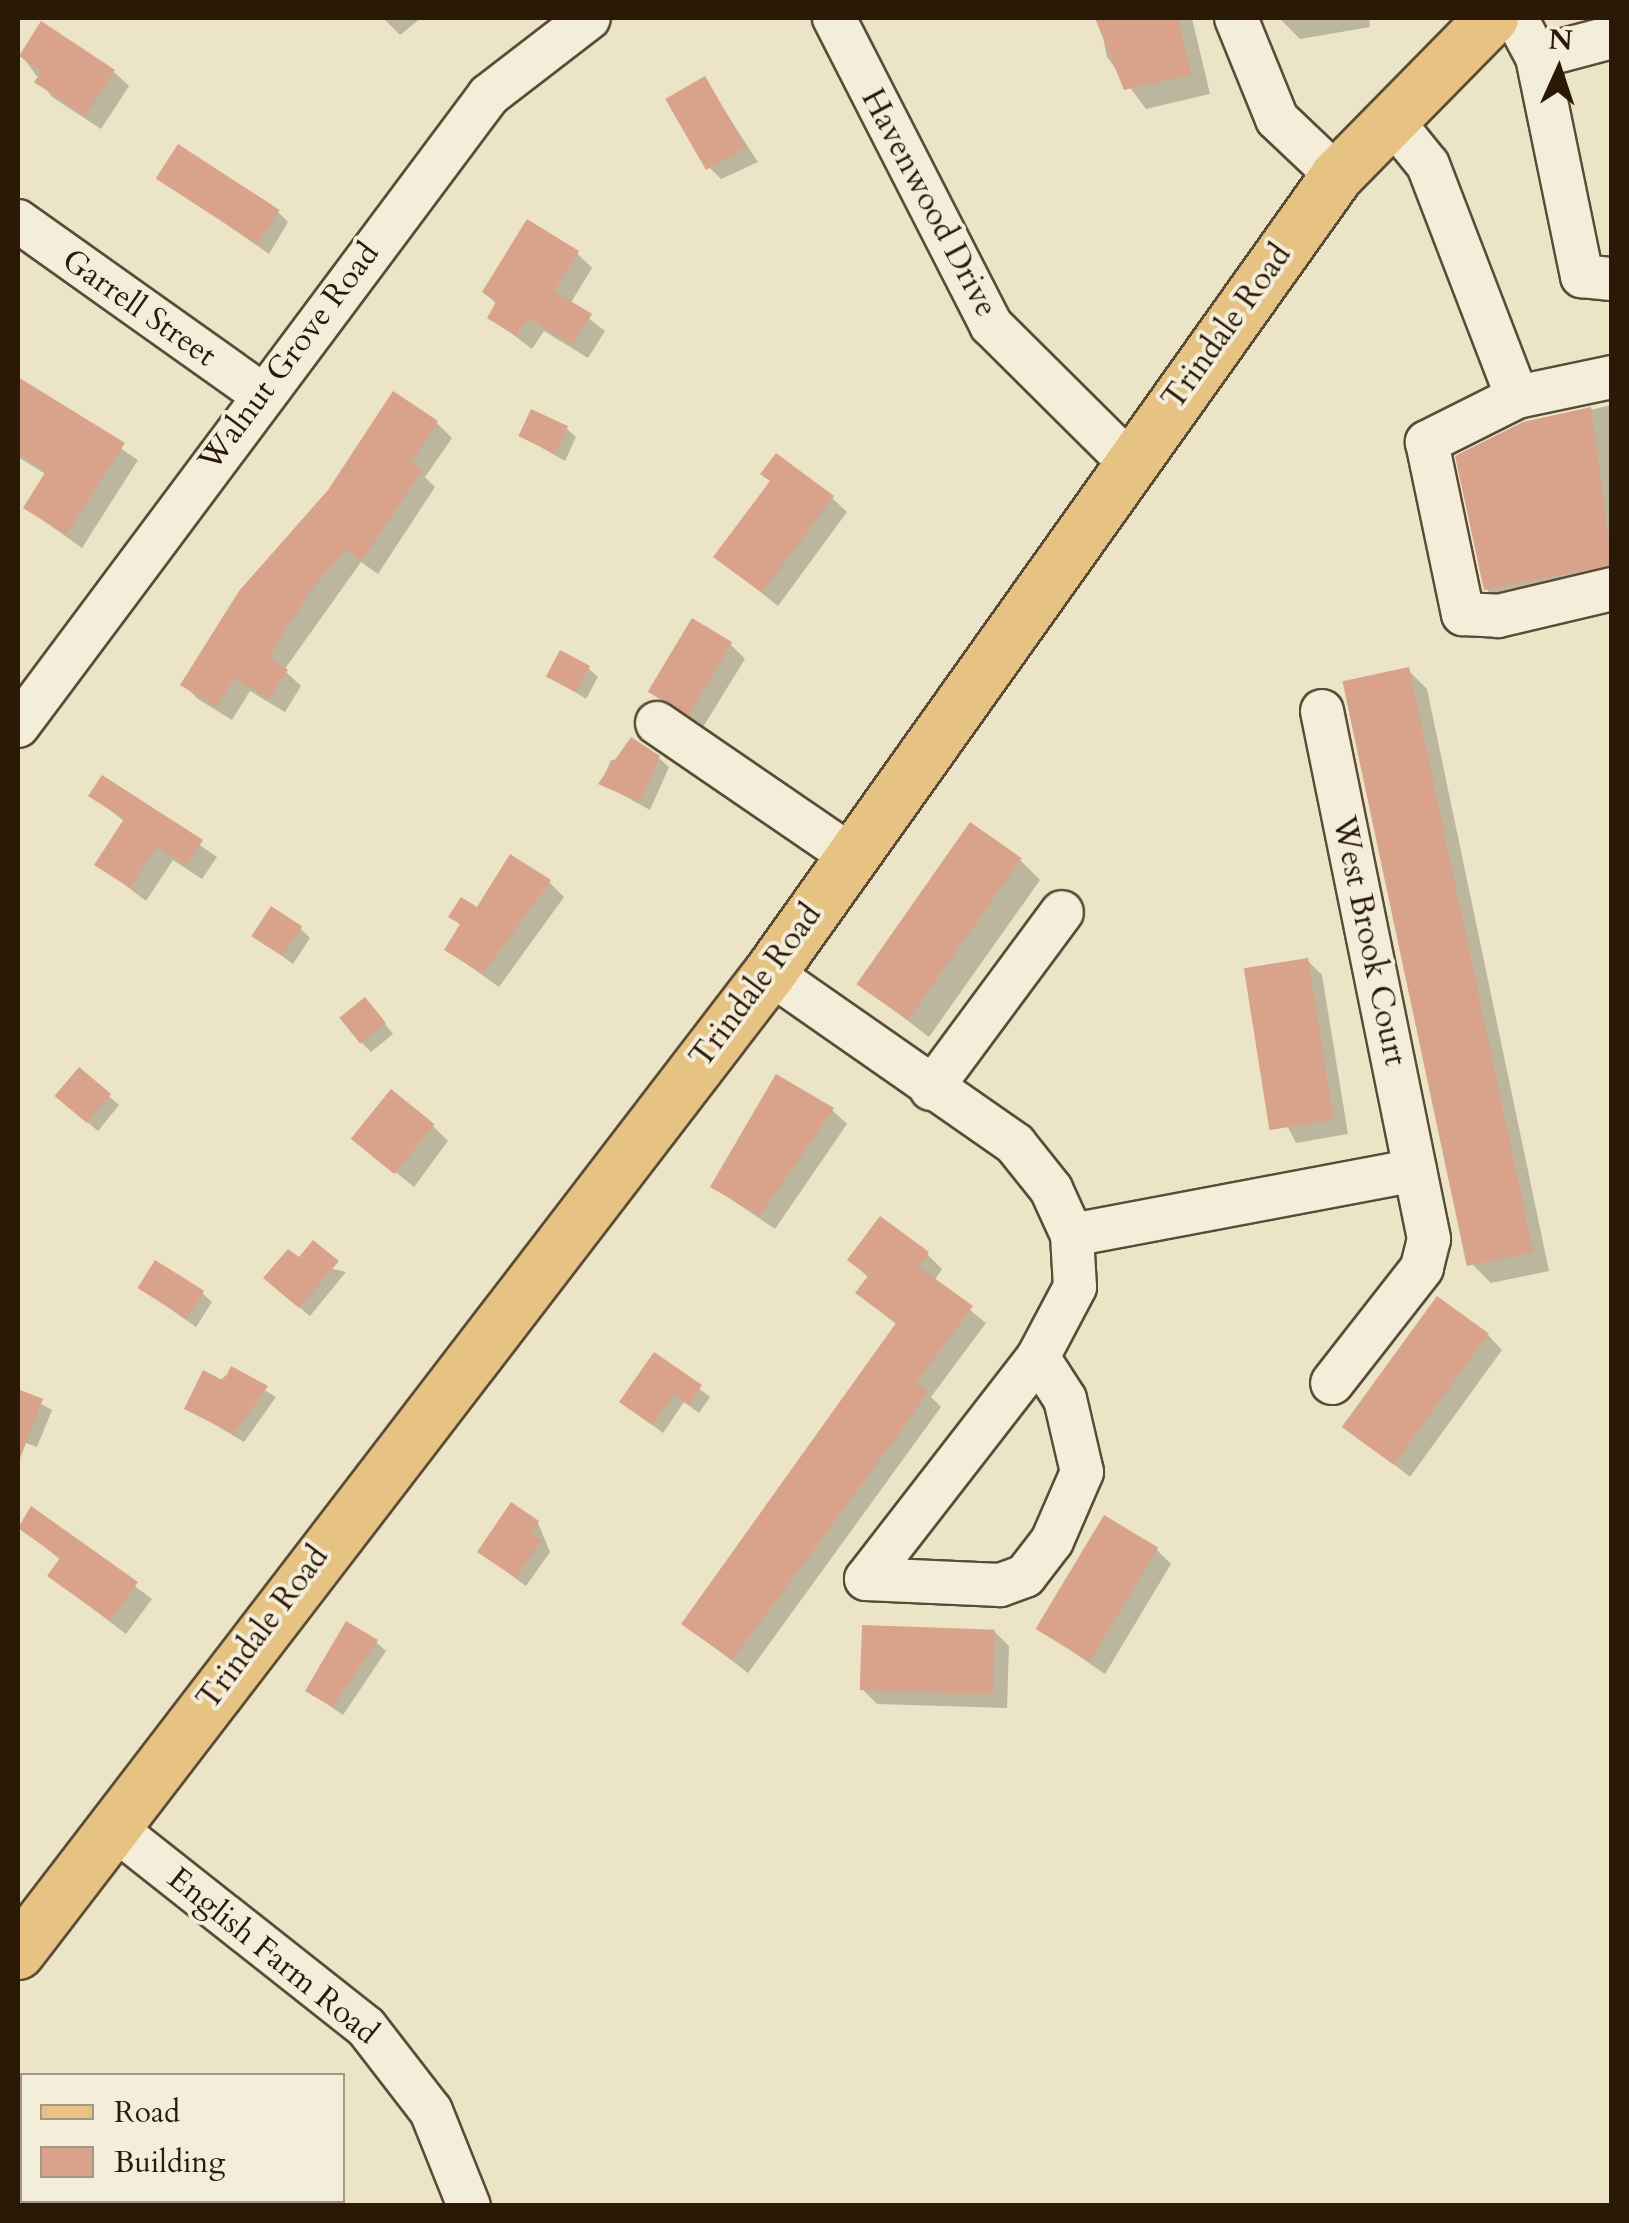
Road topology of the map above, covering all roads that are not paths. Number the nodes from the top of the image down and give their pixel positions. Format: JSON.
{"nodes":[{"id":1,"x":589,"y":18,"type":"edge"},
{"id":2,"x":834,"y":18,"type":"edge"},
{"id":3,"x":1236,"y":18,"type":"edge"},
{"id":4,"x":1492,"y":18,"type":"edge"},
{"id":5,"x":1516,"y":18,"type":"edge"},
{"id":6,"x":1612,"y":37,"type":"edge"},
{"id":7,"x":1537,"y":57,"type":"junction"},
{"id":8,"x":1390,"y":118,"type":"junction"},
{"id":9,"x":1337,"y":176,"type":"junction"},
{"id":10,"x":18,"y":222,"type":"edge"},
{"id":11,"x":1612,"y":279,"type":"edge"},
{"id":12,"x":1612,"y":377,"type":"edge"},
{"id":13,"x":261,"y":394,"type":"junction"},
{"id":14,"x":1516,"y":397,"type":"junction"},
{"id":15,"x":1128,"y":461,"type":"junction"},
{"id":16,"x":1612,"y":589,"type":"edge"},
{"id":17,"x":1322,"y":711,"type":"dead end"},
{"id":18,"x":657,"y":723,"type":"dead end"},
{"id":19,"x":18,"y":726,"type":"edge"},
{"id":20,"x":851,"y":856,"type":"junction"},
{"id":21,"x":1062,"y":912,"type":"dead end"},
{"id":22,"x":770,"y":973,"type":"junction"},
{"id":23,"x":931,"y":1089,"type":"junction"},
{"id":24,"x":1416,"y":1170,"type":"junction"},
{"id":25,"x":1072,"y":1235,"type":"junction"},
{"id":26,"x":1038,"y":1357,"type":"junction"},
{"id":27,"x":1332,"y":1383,"type":"dead end"},
{"id":28,"x":114,"y":1828,"type":"junction"},
{"id":29,"x":18,"y":1954,"type":"edge"},
{"id":30,"x":468,"y":2206,"type":"edge"}],
"edges":[{"from":1,"to":13,"type":"street","name":"Walnut Grove Road"},
{"from":2,"to":15,"type":"street","name":"Havenwood Drive"},
{"from":3,"to":9,"type":"street"},
{"from":4,"to":8,"type":"main road","name":"Trindale Road"},
{"from":5,"to":7,"type":"street"},
{"from":6,"to":7,"type":"street"},
{"from":7,"to":11,"type":"street"},
{"from":8,"to":9,"type":"main road","name":"Trindale Road"},
{"from":8,"to":14,"type":"street"},
{"from":9,"to":15,"type":"main road","name":"Trindale Road"},
{"from":10,"to":13,"type":"street","name":"Garrell Street"},
{"from":12,"to":14,"type":"street"},
{"from":13,"to":19,"type":"street","name":"Walnut Grove Road"},
{"from":14,"to":16,"type":"street"},
{"from":15,"to":20,"type":"main road","name":"Trindale Road"},
{"from":17,"to":24,"type":"street","name":"West Brook Court"},
{"from":18,"to":20,"type":"street"},
{"from":20,"to":22,"type":"main road","name":"Trindale Road"},
{"from":21,"to":23,"type":"street"},
{"from":22,"to":23,"type":"street"},
{"from":22,"to":28,"type":"main road","name":"Trindale Road"},
{"from":23,"to":25,"type":"street"},
{"from":24,"to":25,"type":"street"},
{"from":24,"to":27,"type":"street","name":"West Brook Court"},
{"from":25,"to":26,"type":"street"},
{"from":26,"to":26,"type":"street"},
{"from":28,"to":29,"type":"main road","name":"Trindale Road"},
{"from":28,"to":30,"type":"street","name":"English Farm Road"}]}
